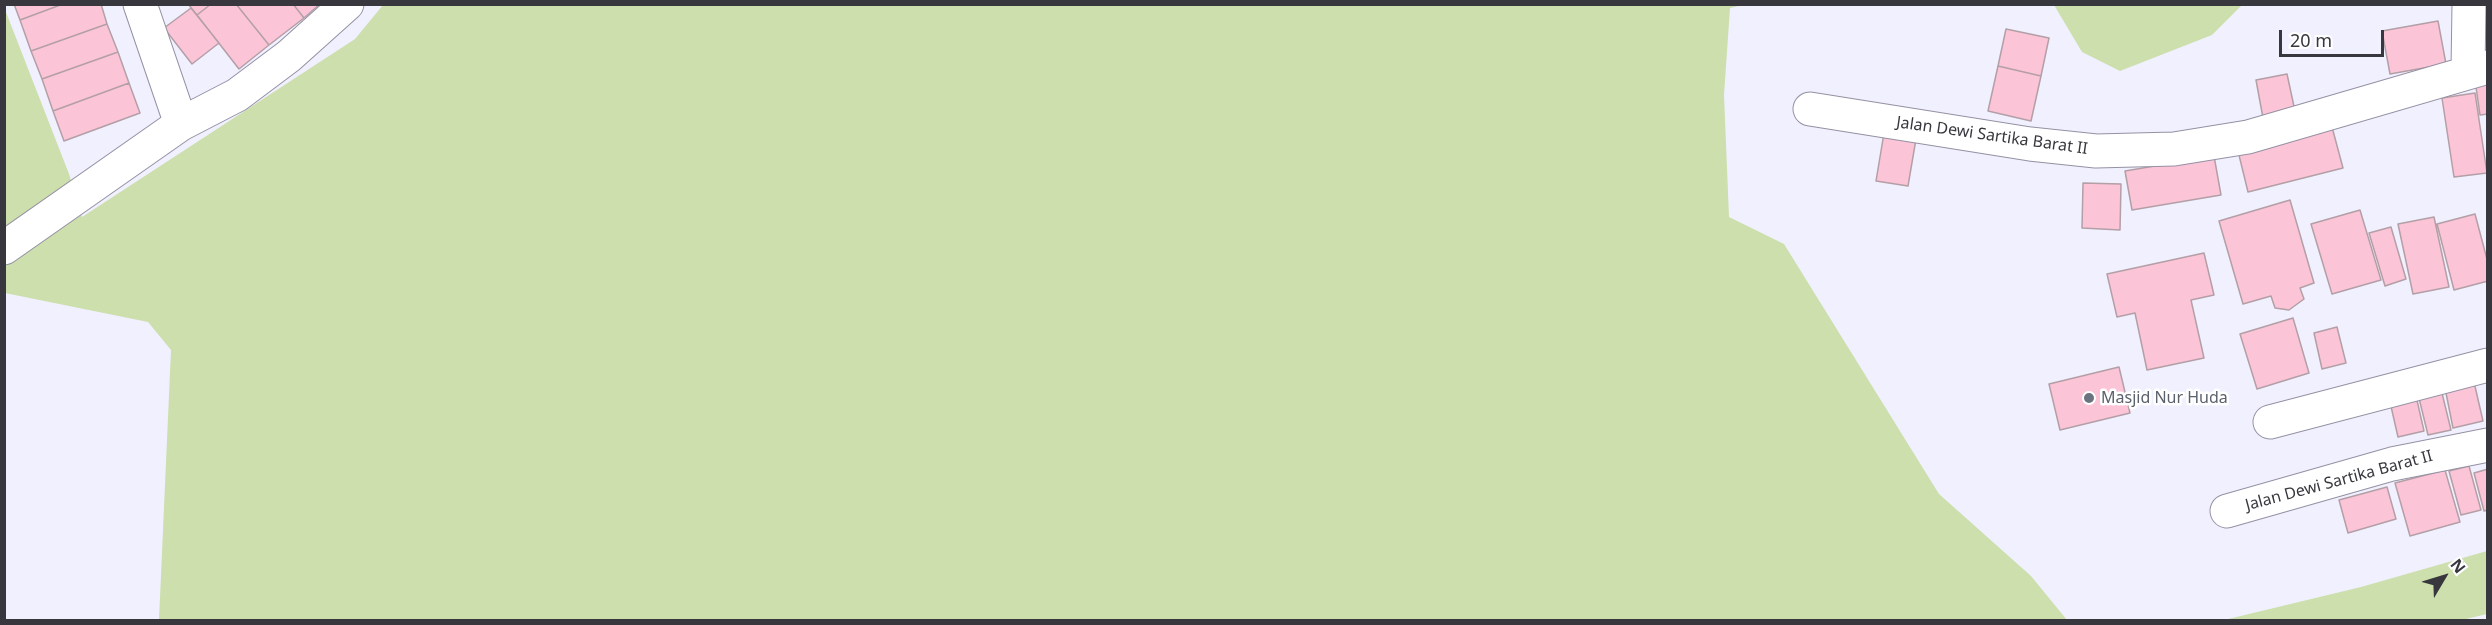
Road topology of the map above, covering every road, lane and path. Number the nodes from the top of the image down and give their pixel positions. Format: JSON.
{"nodes":[{"id":1,"x":140,"y":4,"type":"edge"},
{"id":2,"x":347,"y":4,"type":"edge"},
{"id":3,"x":2469,"y":4,"type":"edge"},
{"id":4,"x":2478,"y":69,"type":"edge"},
{"id":5,"x":1810,"y":109,"type":"dead end"},
{"id":6,"x":182,"y":124,"type":"junction"},
{"id":7,"x":4,"y":248,"type":"edge"},
{"id":8,"x":2487,"y":365,"type":"edge"},
{"id":9,"x":2270,"y":422,"type":"dead end"},
{"id":10,"x":2487,"y":445,"type":"edge"},
{"id":11,"x":2227,"y":511,"type":"dead end"}],
"edges":[{"from":1,"to":6,"type":"street"},
{"from":2,"to":6,"type":"street"},
{"from":3,"to":4,"type":"street"},
{"from":4,"to":5,"type":"street","name":"Jalan Dewi Sartika Barat II"},
{"from":6,"to":7,"type":"street"},
{"from":8,"to":9,"type":"street"},
{"from":10,"to":11,"type":"street","name":"Jalan Dewi Sartika Barat II"}]}
